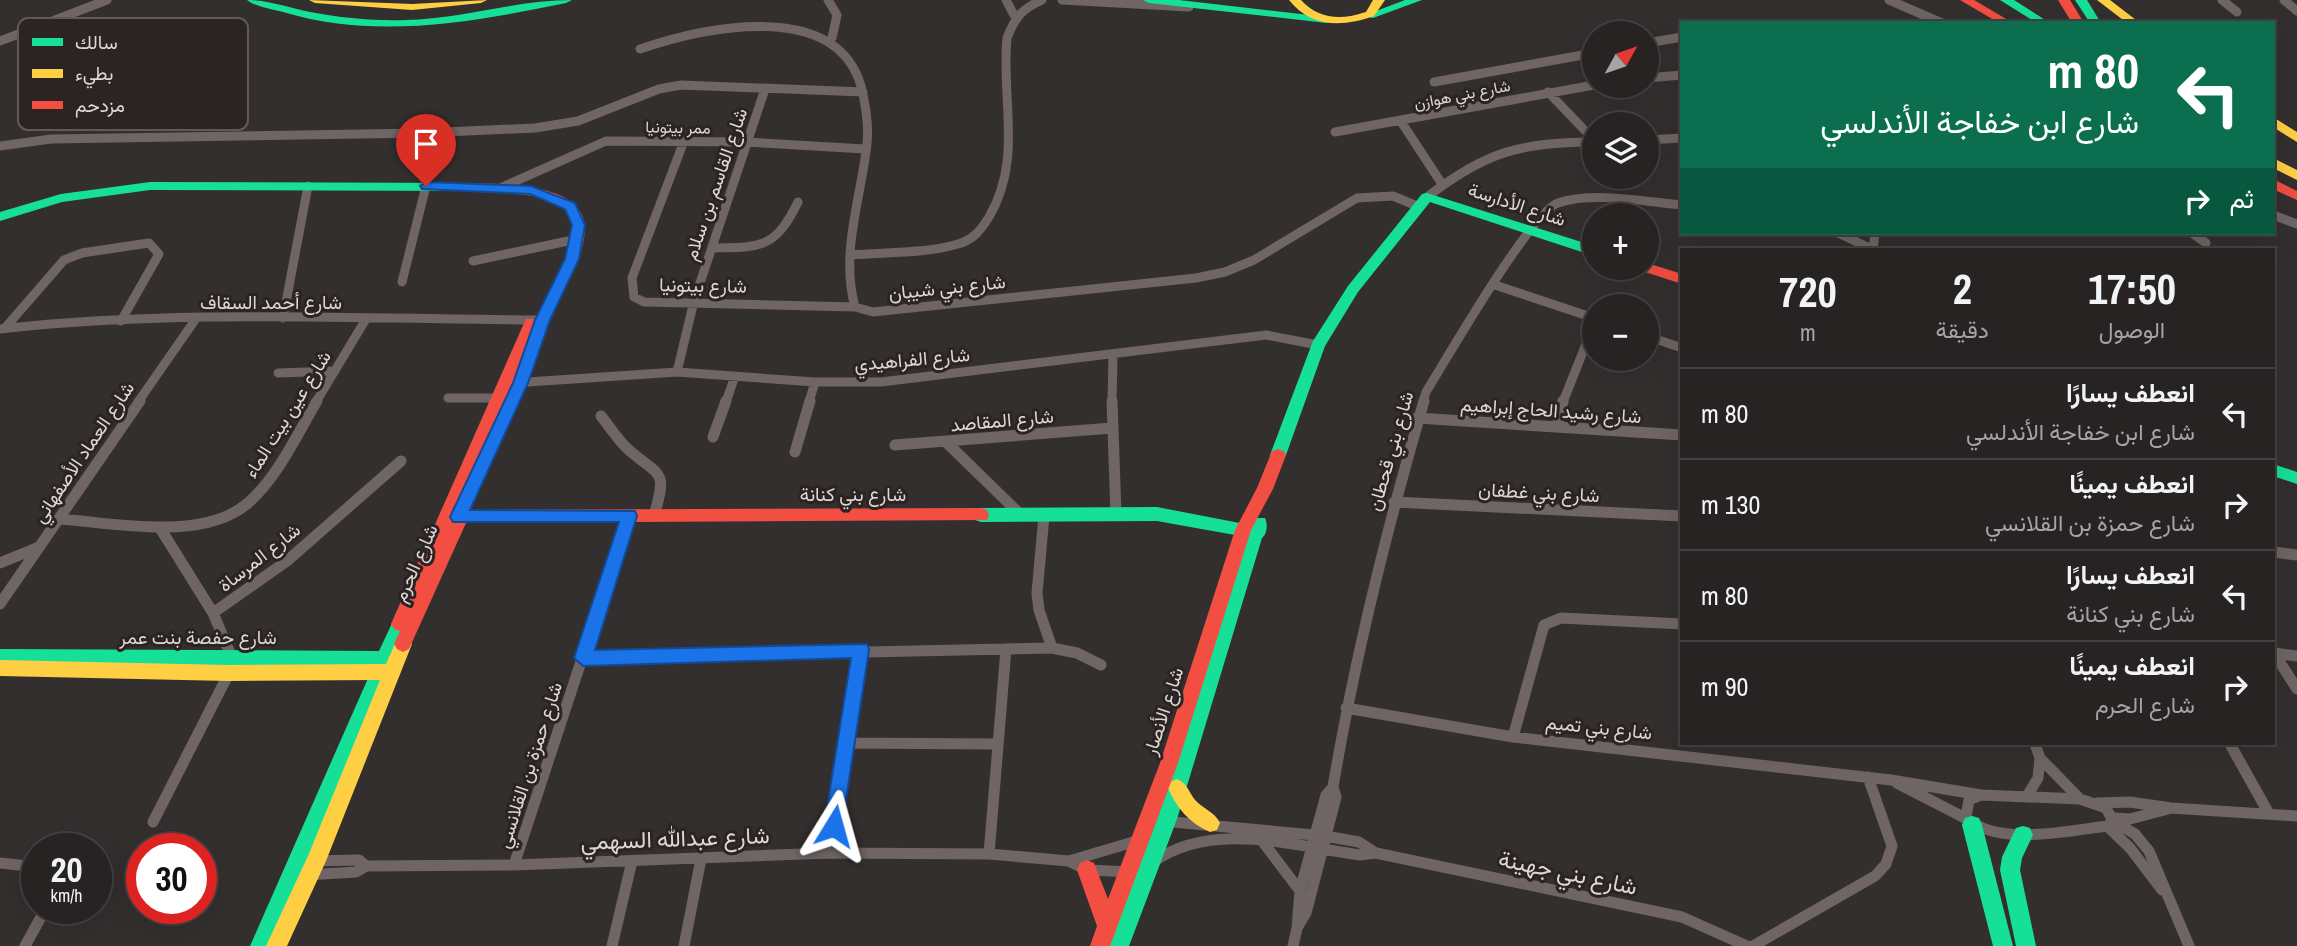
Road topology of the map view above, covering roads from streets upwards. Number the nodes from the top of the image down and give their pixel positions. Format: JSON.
{"nodes":[{"id":1,"x":107,"y":0,"type":"edge"},
{"id":2,"x":253,"y":0,"type":"edge"},
{"id":3,"x":315,"y":0,"type":"edge"},
{"id":4,"x":481,"y":0,"type":"edge"},
{"id":5,"x":566,"y":0,"type":"edge"},
{"id":6,"x":828,"y":0,"type":"edge"},
{"id":7,"x":1006,"y":0,"type":"edge"},
{"id":8,"x":1042,"y":0,"type":"edge"},
{"id":9,"x":1062,"y":0,"type":"edge"},
{"id":10,"x":1149,"y":0,"type":"edge"},
{"id":11,"x":1273,"y":0,"type":"edge"},
{"id":12,"x":1294,"y":0,"type":"edge"},
{"id":13,"x":1379,"y":0,"type":"edge"},
{"id":14,"x":1416,"y":0,"type":"edge"},
{"id":15,"x":1889,"y":0,"type":"edge"},
{"id":16,"x":1966,"y":0,"type":"edge"},
{"id":17,"x":2006,"y":0,"type":"edge"},
{"id":18,"x":2064,"y":0,"type":"edge"},
{"id":19,"x":2081,"y":0,"type":"edge"},
{"id":20,"x":2103,"y":0,"type":"edge"},
{"id":21,"x":2114,"y":0,"type":"edge"},
{"id":22,"x":2222,"y":0,"type":"edge"},
{"id":23,"x":2284,"y":0,"type":"edge"},
{"id":24,"x":1193,"y":7,"type":"junction"},
{"id":25,"x":2297,"y":11,"type":"edge"},
{"id":26,"x":1244,"y":12,"type":"junction"},
{"id":27,"x":2237,"y":12,"type":"dead end"},
{"id":28,"x":1014,"y":15,"type":"junction"},
{"id":29,"x":1365,"y":17,"type":"junction"},
{"id":30,"x":60,"y":18,"type":"edge"},
{"id":31,"x":1327,"y":20,"type":"junction"},
{"id":32,"x":1937,"y":21,"type":"edge"},
{"id":33,"x":2004,"y":21,"type":"edge"},
{"id":34,"x":2042,"y":21,"type":"edge"},
{"id":35,"x":2077,"y":21,"type":"edge"},
{"id":36,"x":2095,"y":21,"type":"edge"},
{"id":37,"x":2132,"y":21,"type":"edge"},
{"id":38,"x":2143,"y":21,"type":"edge"},
{"id":39,"x":18,"y":34,"type":"edge"},
{"id":40,"x":1680,"y":37,"type":"edge"},
{"id":41,"x":832,"y":38,"type":"junction"},
{"id":42,"x":0,"y":41,"type":"edge"},
{"id":43,"x":1659,"y":41,"type":"edge"},
{"id":44,"x":640,"y":49,"type":"dead end"},
{"id":45,"x":1582,"y":55,"type":"edge"},
{"id":46,"x":1680,"y":75,"type":"edge"},
{"id":47,"x":1659,"y":77,"type":"edge"},
{"id":48,"x":1434,"y":82,"type":"dead end"},
{"id":49,"x":1582,"y":87,"type":"edge"},
{"id":50,"x":765,"y":89,"type":"junction"},
{"id":51,"x":863,"y":92,"type":"junction"},
{"id":52,"x":1548,"y":92,"type":"junction"},
{"id":53,"x":2275,"y":114,"type":"edge"},
{"id":54,"x":1400,"y":120,"type":"junction"},
{"id":55,"x":2275,"y":122,"type":"edge"},
{"id":56,"x":1582,"y":128,"type":"edge"},
{"id":57,"x":2297,"y":130,"type":"edge"},
{"id":58,"x":1335,"y":132,"type":"dead end"},
{"id":59,"x":1680,"y":138,"type":"edge"},
{"id":60,"x":2297,"y":138,"type":"edge"},
{"id":61,"x":1659,"y":139,"type":"edge"},
{"id":62,"x":684,"y":141,"type":"junction"},
{"id":63,"x":1582,"y":141,"type":"edge"},
{"id":64,"x":746,"y":142,"type":"junction"},
{"id":65,"x":0,"y":146,"type":"edge"},
{"id":66,"x":865,"y":149,"type":"junction"},
{"id":67,"x":2275,"y":163,"type":"edge"},
{"id":68,"x":2297,"y":176,"type":"edge"},
{"id":69,"x":1443,"y":184,"type":"junction"},
{"id":70,"x":2275,"y":184,"type":"edge"},
{"id":71,"x":308,"y":186,"type":"junction"},
{"id":72,"x":426,"y":186,"type":"junction"},
{"id":73,"x":500,"y":188,"type":"junction"},
{"id":74,"x":2297,"y":196,"type":"edge"},
{"id":75,"x":1422,"y":201,"type":"junction"},
{"id":76,"x":563,"y":202,"type":"junction"},
{"id":77,"x":798,"y":202,"type":"dead end"},
{"id":78,"x":1680,"y":205,"type":"edge"},
{"id":79,"x":2275,"y":216,"type":"edge"},
{"id":80,"x":0,"y":217,"type":"edge"},
{"id":81,"x":2297,"y":225,"type":"edge"},
{"id":82,"x":1530,"y":230,"type":"junction"},
{"id":83,"x":1842,"y":235,"type":"edge"},
{"id":84,"x":2195,"y":235,"type":"edge"},
{"id":85,"x":568,"y":241,"type":"junction"},
{"id":86,"x":2206,"y":243,"type":"dead end"},
{"id":87,"x":1582,"y":247,"type":"edge"},
{"id":88,"x":712,"y":248,"type":"junction"},
{"id":89,"x":1870,"y":248,"type":"edge"},
{"id":90,"x":851,"y":255,"type":"junction"},
{"id":91,"x":473,"y":261,"type":"dead end"},
{"id":92,"x":1659,"y":272,"type":"edge"},
{"id":93,"x":1680,"y":278,"type":"edge"},
{"id":94,"x":402,"y":282,"type":"dead end"},
{"id":95,"x":1494,"y":285,"type":"junction"},
{"id":96,"x":694,"y":301,"type":"junction"},
{"id":97,"x":855,"y":307,"type":"junction"},
{"id":98,"x":1582,"y":314,"type":"edge"},
{"id":99,"x":283,"y":318,"type":"junction"},
{"id":100,"x":366,"y":319,"type":"junction"},
{"id":101,"x":195,"y":320,"type":"junction"},
{"id":102,"x":537,"y":320,"type":"junction"},
{"id":103,"x":121,"y":321,"type":"junction"},
{"id":104,"x":3,"y":328,"type":"edge"},
{"id":105,"x":1659,"y":340,"type":"edge"},
{"id":106,"x":1318,"y":345,"type":"junction"},
{"id":107,"x":1680,"y":347,"type":"edge"},
{"id":108,"x":1582,"y":354,"type":"edge"},
{"id":109,"x":1113,"y":356,"type":"junction"},
{"id":110,"x":335,"y":371,"type":"junction"},
{"id":111,"x":677,"y":372,"type":"junction"},
{"id":112,"x":278,"y":373,"type":"dead end"},
{"id":113,"x":735,"y":376,"type":"junction"},
{"id":114,"x":815,"y":382,"type":"junction"},
{"id":115,"x":510,"y":390,"type":"junction"},
{"id":116,"x":448,"y":398,"type":"dead end"},
{"id":117,"x":601,"y":415,"type":"dead end"},
{"id":118,"x":1417,"y":418,"type":"junction"},
{"id":119,"x":1557,"y":427,"type":"junction"},
{"id":120,"x":1112,"y":428,"type":"junction"},
{"id":121,"x":1680,"y":435,"type":"edge"},
{"id":122,"x":713,"y":437,"type":"dead end"},
{"id":123,"x":946,"y":443,"type":"junction"},
{"id":124,"x":895,"y":445,"type":"dead end"},
{"id":125,"x":795,"y":452,"type":"dead end"},
{"id":126,"x":401,"y":461,"type":"dead end"},
{"id":127,"x":2275,"y":471,"type":"edge"},
{"id":128,"x":2297,"y":478,"type":"edge"},
{"id":129,"x":1394,"y":502,"type":"junction"},
{"id":130,"x":1116,"y":514,"type":"junction"},
{"id":131,"x":629,"y":516,"type":"junction"},
{"id":132,"x":654,"y":516,"type":"junction"},
{"id":133,"x":1022,"y":516,"type":"junction"},
{"id":134,"x":1044,"y":516,"type":"junction"},
{"id":135,"x":1680,"y":516,"type":"edge"},
{"id":136,"x":453,"y":517,"type":"junction"},
{"id":137,"x":60,"y":519,"type":"junction"},
{"id":138,"x":160,"y":528,"type":"junction"},
{"id":139,"x":1250,"y":532,"type":"junction"},
{"id":140,"x":39,"y":547,"type":"junction"},
{"id":141,"x":2275,"y":552,"type":"edge"},
{"id":142,"x":2297,"y":555,"type":"edge"},
{"id":143,"x":0,"y":563,"type":"edge"},
{"id":144,"x":0,"y":604,"type":"edge"},
{"id":145,"x":214,"y":613,"type":"junction"},
{"id":146,"x":1680,"y":624,"type":"edge"},
{"id":147,"x":1052,"y":648,"type":"junction"},
{"id":148,"x":1006,"y":649,"type":"junction"},
{"id":149,"x":861,"y":650,"type":"junction"},
{"id":150,"x":2275,"y":653,"type":"edge"},
{"id":151,"x":2275,"y":655,"type":"edge"},
{"id":152,"x":2297,"y":656,"type":"edge"},
{"id":153,"x":0,"y":657,"type":"edge"},
{"id":154,"x":583,"y":658,"type":"junction"},
{"id":155,"x":387,"y":665,"type":"junction"},
{"id":156,"x":1101,"y":665,"type":"dead end"},
{"id":157,"x":230,"y":666,"type":"junction"},
{"id":158,"x":0,"y":668,"type":"edge"},
{"id":159,"x":2297,"y":690,"type":"edge"},
{"id":160,"x":1195,"y":707,"type":"junction"},
{"id":161,"x":1346,"y":708,"type":"junction"},
{"id":162,"x":1513,"y":737,"type":"junction"},
{"id":163,"x":846,"y":743,"type":"junction"},
{"id":164,"x":996,"y":744,"type":"junction"},
{"id":165,"x":2035,"y":745,"type":"edge"},
{"id":166,"x":2231,"y":745,"type":"edge"},
{"id":167,"x":2040,"y":758,"type":"junction"},
{"id":168,"x":1868,"y":777,"type":"junction"},
{"id":169,"x":1891,"y":780,"type":"junction"},
{"id":170,"x":1177,"y":788,"type":"junction"},
{"id":171,"x":1981,"y":795,"type":"junction"},
{"id":172,"x":2027,"y":796,"type":"junction"},
{"id":173,"x":2080,"y":799,"type":"junction"},
{"id":174,"x":2097,"y":803,"type":"junction"},
{"id":175,"x":2171,"y":808,"type":"junction"},
{"id":176,"x":2267,"y":812,"type":"junction"},
{"id":177,"x":2297,"y":816,"type":"edge"},
{"id":178,"x":1167,"y":819,"type":"junction"},
{"id":179,"x":1968,"y":821,"type":"junction"},
{"id":180,"x":153,"y":822,"type":"dead end"},
{"id":181,"x":2111,"y":822,"type":"junction"},
{"id":182,"x":1210,"y":823,"type":"junction"},
{"id":183,"x":1320,"y":835,"type":"junction"},
{"id":184,"x":2023,"y":835,"type":"junction"},
{"id":185,"x":1263,"y":842,"type":"junction"},
{"id":186,"x":1137,"y":843,"type":"junction"},
{"id":187,"x":1317,"y":850,"type":"junction"},
{"id":188,"x":830,"y":853,"type":"junction"},
{"id":189,"x":1376,"y":853,"type":"junction"},
{"id":190,"x":989,"y":854,"type":"junction"},
{"id":191,"x":701,"y":859,"type":"junction"},
{"id":192,"x":632,"y":861,"type":"junction"},
{"id":193,"x":1069,"y":861,"type":"junction"},
{"id":194,"x":0,"y":863,"type":"edge"},
{"id":195,"x":21,"y":863,"type":"edge"},
{"id":196,"x":1150,"y":864,"type":"junction"},
{"id":197,"x":514,"y":865,"type":"junction"},
{"id":198,"x":295,"y":868,"type":"junction"},
{"id":199,"x":313,"y":868,"type":"junction"},
{"id":200,"x":1087,"y":870,"type":"junction"},
{"id":201,"x":1128,"y":874,"type":"junction"},
{"id":202,"x":1300,"y":891,"type":"junction"},
{"id":203,"x":37,"y":924,"type":"edge"},
{"id":204,"x":1107,"y":925,"type":"junction"},
{"id":205,"x":1297,"y":928,"type":"junction"},
{"id":206,"x":25,"y":946,"type":"edge"},
{"id":207,"x":260,"y":946,"type":"edge"},
{"id":208,"x":276,"y":946,"type":"edge"},
{"id":209,"x":612,"y":946,"type":"edge"},
{"id":210,"x":684,"y":946,"type":"edge"},
{"id":211,"x":1100,"y":946,"type":"edge"},
{"id":212,"x":1119,"y":946,"type":"edge"},
{"id":213,"x":1293,"y":946,"type":"edge"},
{"id":214,"x":1747,"y":946,"type":"edge"},
{"id":215,"x":1753,"y":946,"type":"edge"},
{"id":216,"x":2003,"y":946,"type":"edge"},
{"id":217,"x":2026,"y":946,"type":"edge"},
{"id":218,"x":2189,"y":946,"type":"edge"}],
"edges":[{"from":1,"to":30,"type":"street"},
{"from":2,"to":5,"type":"street"},
{"from":3,"to":4,"type":"street"},
{"from":6,"to":41,"type":"street"},
{"from":7,"to":28,"type":"street"},
{"from":8,"to":28,"type":"street"},
{"from":9,"to":24,"type":"street"},
{"from":10,"to":24,"type":"street"},
{"from":11,"to":26,"type":"street"},
{"from":12,"to":31,"type":"street"},
{"from":13,"to":29,"type":"street"},
{"from":14,"to":29,"type":"street"},
{"from":15,"to":32,"type":"street"},
{"from":16,"to":33,"type":"street"},
{"from":17,"to":34,"type":"street"},
{"from":18,"to":35,"type":"street"},
{"from":19,"to":36,"type":"street"},
{"from":20,"to":37,"type":"street"},
{"from":21,"to":38,"type":"street"},
{"from":22,"to":27,"type":"street"},
{"from":23,"to":25,"type":"street"},
{"from":24,"to":26,"type":"street"},
{"from":26,"to":31,"type":"street"},
{"from":28,"to":90,"type":"street"},
{"from":29,"to":31,"type":"street"},
{"from":39,"to":42,"type":"street"},
{"from":40,"to":43,"type":"street"},
{"from":41,"to":44,"type":"street"},
{"from":41,"to":51,"type":"street"},
{"from":45,"to":48,"type":"street","name":"شارع بني هوازن"},
{"from":46,"to":47,"type":"street"},
{"from":49,"to":52,"type":"street","name":"شارع بني هوازن"},
{"from":50,"to":51,"type":"street"},
{"from":50,"to":64,"type":"street","name":"شارع القاسم بن سلام"},
{"from":50,"to":65,"type":"street"},
{"from":51,"to":66,"type":"street"},
{"from":52,"to":54,"type":"street","name":"شارع بني هوازن"},
{"from":52,"to":56,"type":"street"},
{"from":53,"to":57,"type":"street"},
{"from":54,"to":58,"type":"street","name":"شارع بني هوازن"},
{"from":54,"to":69,"type":"street"},
{"from":55,"to":60,"type":"street"},
{"from":59,"to":61,"type":"street"},
{"from":62,"to":64,"type":"street","name":"ممر بيتونيا"},
{"from":62,"to":73,"type":"street","name":"ممر بيتونيا"},
{"from":62,"to":96,"type":"street","name":"شارع بيتونيا"},
{"from":63,"to":69,"type":"street"},
{"from":64,"to":66,"type":"street","name":"ممر بيتونيا"},
{"from":64,"to":88,"type":"street","name":"شارع القاسم بن سلام"},
{"from":66,"to":90,"type":"street"},
{"from":67,"to":68,"type":"street"},
{"from":69,"to":75,"type":"street"},
{"from":70,"to":74,"type":"street"},
{"from":71,"to":72,"type":"street"},
{"from":71,"to":80,"type":"street"},
{"from":71,"to":99,"type":"street"},
{"from":72,"to":73,"type":"street"},
{"from":72,"to":94,"type":"street"},
{"from":73,"to":76,"type":"street"},
{"from":75,"to":82,"type":"street","name":"شارع الأدارسة"},
{"from":75,"to":97,"type":"street","name":"شارع بني شيبان"},
{"from":75,"to":106,"type":"street","name":"شارع الأنصار"},
{"from":76,"to":85,"type":"street","name":"شارع الحرم"},
{"from":76,"to":102,"type":"street","name":"شارع الحرم"},
{"from":77,"to":88,"type":"street"},
{"from":78,"to":82,"type":"street","name":"شارع بني قحطان"},
{"from":79,"to":81,"type":"street"},
{"from":82,"to":87,"type":"street","name":"شارع الأدارسة"},
{"from":82,"to":95,"type":"street","name":"شارع بني قحطان"},
{"from":83,"to":89,"type":"street"},
{"from":84,"to":86,"type":"street"},
{"from":85,"to":91,"type":"street"},
{"from":85,"to":102,"type":"street","name":"شارع الحرم"},
{"from":88,"to":96,"type":"street","name":"شارع القاسم بن سلام"},
{"from":90,"to":97,"type":"street"},
{"from":92,"to":93,"type":"street"},
{"from":95,"to":98,"type":"street"},
{"from":95,"to":118,"type":"street","name":"شارع بني قحطان"},
{"from":96,"to":97,"type":"street","name":"شارع بيتونيا"},
{"from":96,"to":111,"type":"street","name":"شارع القاسم بن سلام"},
{"from":99,"to":100,"type":"street","name":"شارع أحمد السقاف"},
{"from":99,"to":101,"type":"street","name":"شارع أحمد السقاف"},
{"from":100,"to":102,"type":"street","name":"شارع أحمد السقاف"},
{"from":100,"to":110,"type":"street","name":"شارع عين بيت الماء"},
{"from":101,"to":103,"type":"street","name":"شارع أحمد السقاف"},
{"from":101,"to":137,"type":"street","name":"شارع العماد الأصفهاني"},
{"from":102,"to":115,"type":"street","name":"شارع الحرم"},
{"from":103,"to":104,"type":"street","name":"شارع أحمد السقاف"},
{"from":103,"to":104,"type":"street"},
{"from":105,"to":107,"type":"street"},
{"from":106,"to":109,"type":"street","name":"شارع الفراهيدي"},
{"from":106,"to":139,"type":"street","name":"شارع الأنصار"},
{"from":108,"to":119,"type":"street"},
{"from":109,"to":114,"type":"street","name":"شارع الفراهيدي"},
{"from":109,"to":120,"type":"street"},
{"from":110,"to":112,"type":"street"},
{"from":110,"to":138,"type":"street","name":"شارع عين بيت الماء"},
{"from":111,"to":113,"type":"street","name":"شارع الفراهيدي"},
{"from":111,"to":115,"type":"street","name":"شارع الفراهيدي"},
{"from":113,"to":114,"type":"street","name":"شارع الفراهيدي"},
{"from":113,"to":122,"type":"street"},
{"from":114,"to":125,"type":"street"},
{"from":115,"to":116,"type":"street","name":"شارع الفراهيدي"},
{"from":115,"to":136,"type":"street","name":"شارع الحرم"},
{"from":117,"to":132,"type":"street"},
{"from":118,"to":119,"type":"street","name":"شارع رشيد الحاج إبراهيم"},
{"from":118,"to":129,"type":"street","name":"شارع بني قحطان"},
{"from":119,"to":121,"type":"street","name":"شارع رشيد الحاج إبراهيم"},
{"from":120,"to":123,"type":"street","name":"شارع المقاصد"},
{"from":120,"to":130,"type":"street"},
{"from":123,"to":124,"type":"street","name":"شارع المقاصد"},
{"from":123,"to":133,"type":"street"},
{"from":126,"to":145,"type":"street","name":"شارع المرساة"},
{"from":127,"to":128,"type":"street"},
{"from":129,"to":135,"type":"street","name":"شارع بني غطفان"},
{"from":129,"to":161,"type":"street","name":"شارع بني قحطان"},
{"from":130,"to":134,"type":"street","name":"شارع بني كنانة"},
{"from":130,"to":139,"type":"street","name":"شارع بني كنانة"},
{"from":131,"to":132,"type":"street","name":"شارع بني كنانة"},
{"from":131,"to":136,"type":"street","name":"شارع بني كنانة"},
{"from":131,"to":154,"type":"street","name":"شارع حمزة بن القلانسي"},
{"from":132,"to":133,"type":"street","name":"شارع بني كنانة"},
{"from":133,"to":134,"type":"street","name":"شارع بني كنانة"},
{"from":134,"to":147,"type":"street"},
{"from":136,"to":155,"type":"street","name":"شارع الحرم"},
{"from":137,"to":138,"type":"street","name":"شارع عين بيت الماء"},
{"from":137,"to":140,"type":"street","name":"شارع العماد الأصفهاني"},
{"from":138,"to":145,"type":"street","name":"شارع المرساة"},
{"from":139,"to":160,"type":"street","name":"شارع الأنصار"},
{"from":140,"to":143,"type":"street"},
{"from":140,"to":144,"type":"street","name":"شارع العماد الأصفهاني"},
{"from":141,"to":142,"type":"street"},
{"from":145,"to":157,"type":"street"},
{"from":146,"to":162,"type":"street"},
{"from":147,"to":148,"type":"street"},
{"from":147,"to":156,"type":"street"},
{"from":148,"to":149,"type":"street"},
{"from":148,"to":164,"type":"street"},
{"from":149,"to":154,"type":"street"},
{"from":149,"to":163,"type":"street"},
{"from":150,"to":152,"type":"street"},
{"from":151,"to":159,"type":"street"},
{"from":153,"to":157,"type":"street","name":"شارع حفصة بنت عمر"},
{"from":154,"to":197,"type":"street","name":"شارع حمزة بن القلانسي"},
{"from":155,"to":157,"type":"street","name":"شارع حفصة بنت عمر"},
{"from":155,"to":198,"type":"street","name":"شارع الحرم"},
{"from":155,"to":199,"type":"street","name":"شارع الحرم"},
{"from":157,"to":158,"type":"street","name":"شارع حفصة بنت عمر"},
{"from":157,"to":180,"type":"street"},
{"from":160,"to":170,"type":"street","name":"شارع الأنصار"},
{"from":160,"to":186,"type":"street","name":"شارع الأنصار"},
{"from":161,"to":162,"type":"street","name":"شارع بني تميم"},
{"from":161,"to":183,"type":"street","name":"شارع بني قحطان"},
{"from":162,"to":168,"type":"street","name":"شارع بني تميم"},
{"from":163,"to":164,"type":"street"},
{"from":163,"to":188,"type":"street"},
{"from":164,"to":190,"type":"street"},
{"from":165,"to":167,"type":"street"},
{"from":166,"to":176,"type":"street"},
{"from":167,"to":172,"type":"street"},
{"from":167,"to":173,"type":"street"},
{"from":168,"to":169,"type":"street","name":"شارع بني تميم"},
{"from":168,"to":215,"type":"street"},
{"from":169,"to":171,"type":"street","name":"شارع بني تميم"},
{"from":169,"to":179,"type":"street","name":"شارع بني تميم"},
{"from":170,"to":178,"type":"street","name":"شارع الأنصار"},
{"from":170,"to":182,"type":"street"},
{"from":171,"to":172,"type":"street","name":"شارع بني تميم"},
{"from":171,"to":179,"type":"street"},
{"from":172,"to":173,"type":"street","name":"شارع بني تميم"},
{"from":173,"to":174,"type":"street","name":"شارع بني تميم"},
{"from":174,"to":175,"type":"street"},
{"from":174,"to":181,"type":"street"},
{"from":175,"to":176,"type":"street"},
{"from":175,"to":181,"type":"street"},
{"from":176,"to":177,"type":"street"},
{"from":178,"to":182,"type":"street","name":"شارع بني جهينة"},
{"from":178,"to":186,"type":"street","name":"شارع عبدالله السهمي"},
{"from":178,"to":196,"type":"street","name":"شارع الأنصار"},
{"from":179,"to":184,"type":"street","name":"شارع بني تميم"},
{"from":179,"to":216,"type":"street"},
{"from":181,"to":184,"type":"street","name":"شارع بني تميم"},
{"from":181,"to":218,"type":"street"},
{"from":182,"to":183,"type":"street","name":"شارع بني جهينة"},
{"from":183,"to":187,"type":"street","name":"شارع بني قحطان"},
{"from":183,"to":189,"type":"street","name":"شارع بني جهينة"},
{"from":184,"to":217,"type":"street"},
{"from":185,"to":187,"type":"street","name":"شارع بني جهينة"},
{"from":185,"to":196,"type":"street","name":"شارع بني جهينة"},
{"from":185,"to":202,"type":"street"},
{"from":186,"to":193,"type":"street","name":"شارع عبدالله السهمي"},
{"from":186,"to":201,"type":"street","name":"شارع الأنصار"},
{"from":187,"to":189,"type":"street","name":"شارع بني جهينة"},
{"from":187,"to":202,"type":"street"},
{"from":187,"to":205,"type":"street"},
{"from":188,"to":190,"type":"street","name":"شارع عبدالله السهمي"},
{"from":188,"to":191,"type":"street","name":"شارع عبدالله السهمي"},
{"from":189,"to":214,"type":"street","name":"شارع بني جهينة"},
{"from":190,"to":193,"type":"street","name":"شارع عبدالله السهمي"},
{"from":191,"to":192,"type":"street","name":"شارع عبدالله السهمي"},
{"from":191,"to":210,"type":"street"},
{"from":192,"to":197,"type":"street","name":"شارع عبدالله السهمي"},
{"from":192,"to":209,"type":"street"},
{"from":193,"to":200,"type":"street","name":"شارع عبدالله السهمي"},
{"from":194,"to":195,"type":"street"},
{"from":196,"to":201,"type":"street"},
{"from":196,"to":212,"type":"street","name":"شارع الأنصار"},
{"from":197,"to":199,"type":"street","name":"شارع عبدالله السهمي"},
{"from":198,"to":199,"type":"street","name":"شارع عبدالله السهمي"},
{"from":198,"to":207,"type":"street","name":"شارع الحرم"},
{"from":199,"to":208,"type":"street","name":"شارع الحرم"},
{"from":200,"to":201,"type":"street","name":"شارع عبدالله السهمي"},
{"from":200,"to":204,"type":"street"},
{"from":201,"to":204,"type":"street","name":"شارع الأنصار"},
{"from":202,"to":205,"type":"street"},
{"from":203,"to":206,"type":"street"},
{"from":204,"to":211,"type":"street","name":"شارع الأنصار"},
{"from":205,"to":213,"type":"street"}]}
